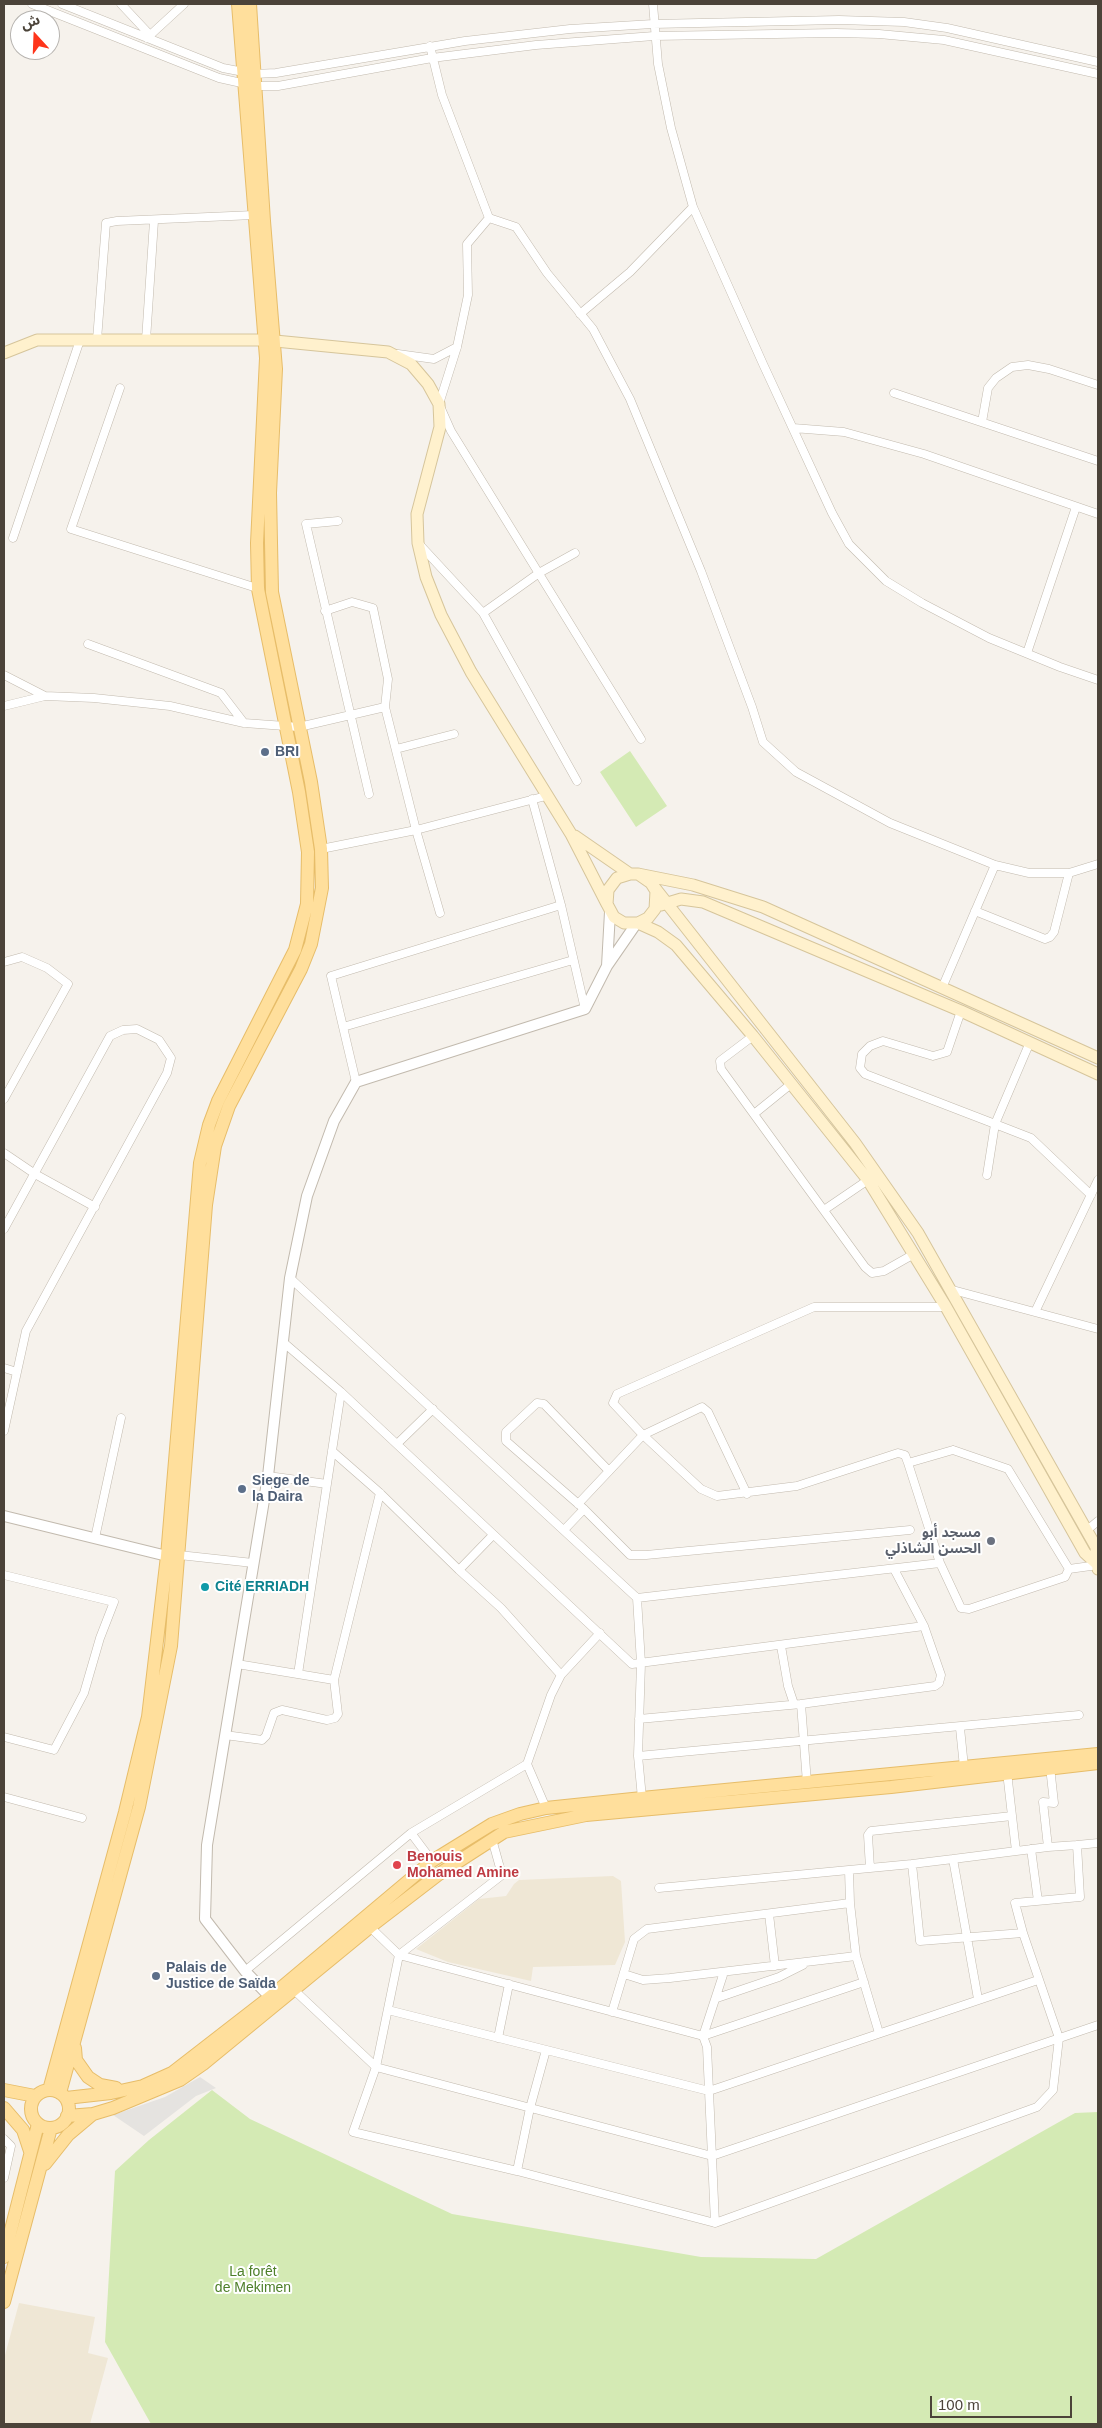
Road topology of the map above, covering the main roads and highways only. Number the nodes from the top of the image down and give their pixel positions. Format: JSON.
{"nodes":[{"id":1,"x":238,"y":4,"type":"edge"},
{"id":2,"x":250,"y":4,"type":"edge"},
{"id":3,"x":249,"y":79,"type":"junction"},
{"id":4,"x":270,"y":341,"type":"junction"},
{"id":5,"x":4,"y":353,"type":"edge"},
{"id":6,"x":571,"y":834,"type":"junction"},
{"id":7,"x":634,"y":874,"type":"junction"},
{"id":8,"x":660,"y":905,"type":"junction"},
{"id":9,"x":608,"y":908,"type":"junction"},
{"id":10,"x":637,"y":924,"type":"junction"},
{"id":11,"x":1098,"y":1058,"type":"edge"},
{"id":12,"x":1098,"y":1074,"type":"edge"},
{"id":13,"x":173,"y":1555,"type":"junction"},
{"id":14,"x":1098,"y":1565,"type":"edge"},
{"id":15,"x":1098,"y":1569,"type":"edge"},
{"id":16,"x":1098,"y":1754,"type":"edge"},
{"id":17,"x":1098,"y":1763,"type":"edge"},
{"id":18,"x":74,"y":2039,"type":"junction"},
{"id":19,"x":4,"y":2090,"type":"edge"},
{"id":20,"x":121,"y":2090,"type":"junction"},
{"id":21,"x":58,"y":2094,"type":"junction"},
{"id":22,"x":35,"y":2096,"type":"junction"},
{"id":23,"x":4,"y":2107,"type":"edge"},
{"id":24,"x":31,"y":2112,"type":"junction"},
{"id":25,"x":93,"y":2114,"type":"junction"},
{"id":26,"x":67,"y":2116,"type":"junction"},
{"id":27,"x":38,"y":2124,"type":"junction"},
{"id":28,"x":51,"y":2128,"type":"junction"},
{"id":29,"x":30,"y":2151,"type":"junction"},
{"id":30,"x":40,"y":2172,"type":"junction"},
{"id":31,"x":8,"y":2253,"type":"edge"},
{"id":32,"x":4,"y":2302,"type":"edge"}],
"edges":[{"from":1,"to":3,"type":"main road"},
{"from":2,"to":3,"type":"main road"},
{"from":3,"to":4,"type":"main road"},
{"from":3,"to":4,"type":"main road"},
{"from":4,"to":5,"type":"main road"},
{"from":4,"to":6,"type":"main road"},
{"from":4,"to":13,"type":"main road"},
{"from":4,"to":13,"type":"main road"},
{"from":6,"to":7,"type":"main road"},
{"from":6,"to":9,"type":"main road"},
{"from":7,"to":8,"type":"main road"},
{"from":7,"to":9,"type":"main road"},
{"from":7,"to":11,"type":"main road"},
{"from":8,"to":10,"type":"main road"},
{"from":8,"to":12,"type":"main road"},
{"from":8,"to":14,"type":"main road"},
{"from":9,"to":10,"type":"main road"},
{"from":10,"to":14,"type":"main road"},
{"from":13,"to":18,"type":"main road"},
{"from":13,"to":21,"type":"main road"},
{"from":14,"to":15,"type":"main road"},
{"from":16,"to":20,"type":"main road"},
{"from":17,"to":25,"type":"main road"},
{"from":18,"to":20,"type":"main road"},
{"from":18,"to":21,"type":"main road"},
{"from":19,"to":22,"type":"main road"},
{"from":20,"to":21,"type":"main road"},
{"from":21,"to":22,"type":"main road"},
{"from":21,"to":26,"type":"main road"},
{"from":22,"to":24,"type":"main road"},
{"from":23,"to":24,"type":"main road"},
{"from":23,"to":29,"type":"main road"},
{"from":24,"to":27,"type":"main road"},
{"from":25,"to":26,"type":"main road"},
{"from":25,"to":30,"type":"main road"},
{"from":26,"to":28,"type":"main road"},
{"from":27,"to":28,"type":"main road"},
{"from":27,"to":29,"type":"main road"},
{"from":28,"to":30,"type":"main road"},
{"from":29,"to":31,"type":"main road"},
{"from":30,"to":31,"type":"main road"},
{"from":31,"to":32,"type":"main road"}]}
